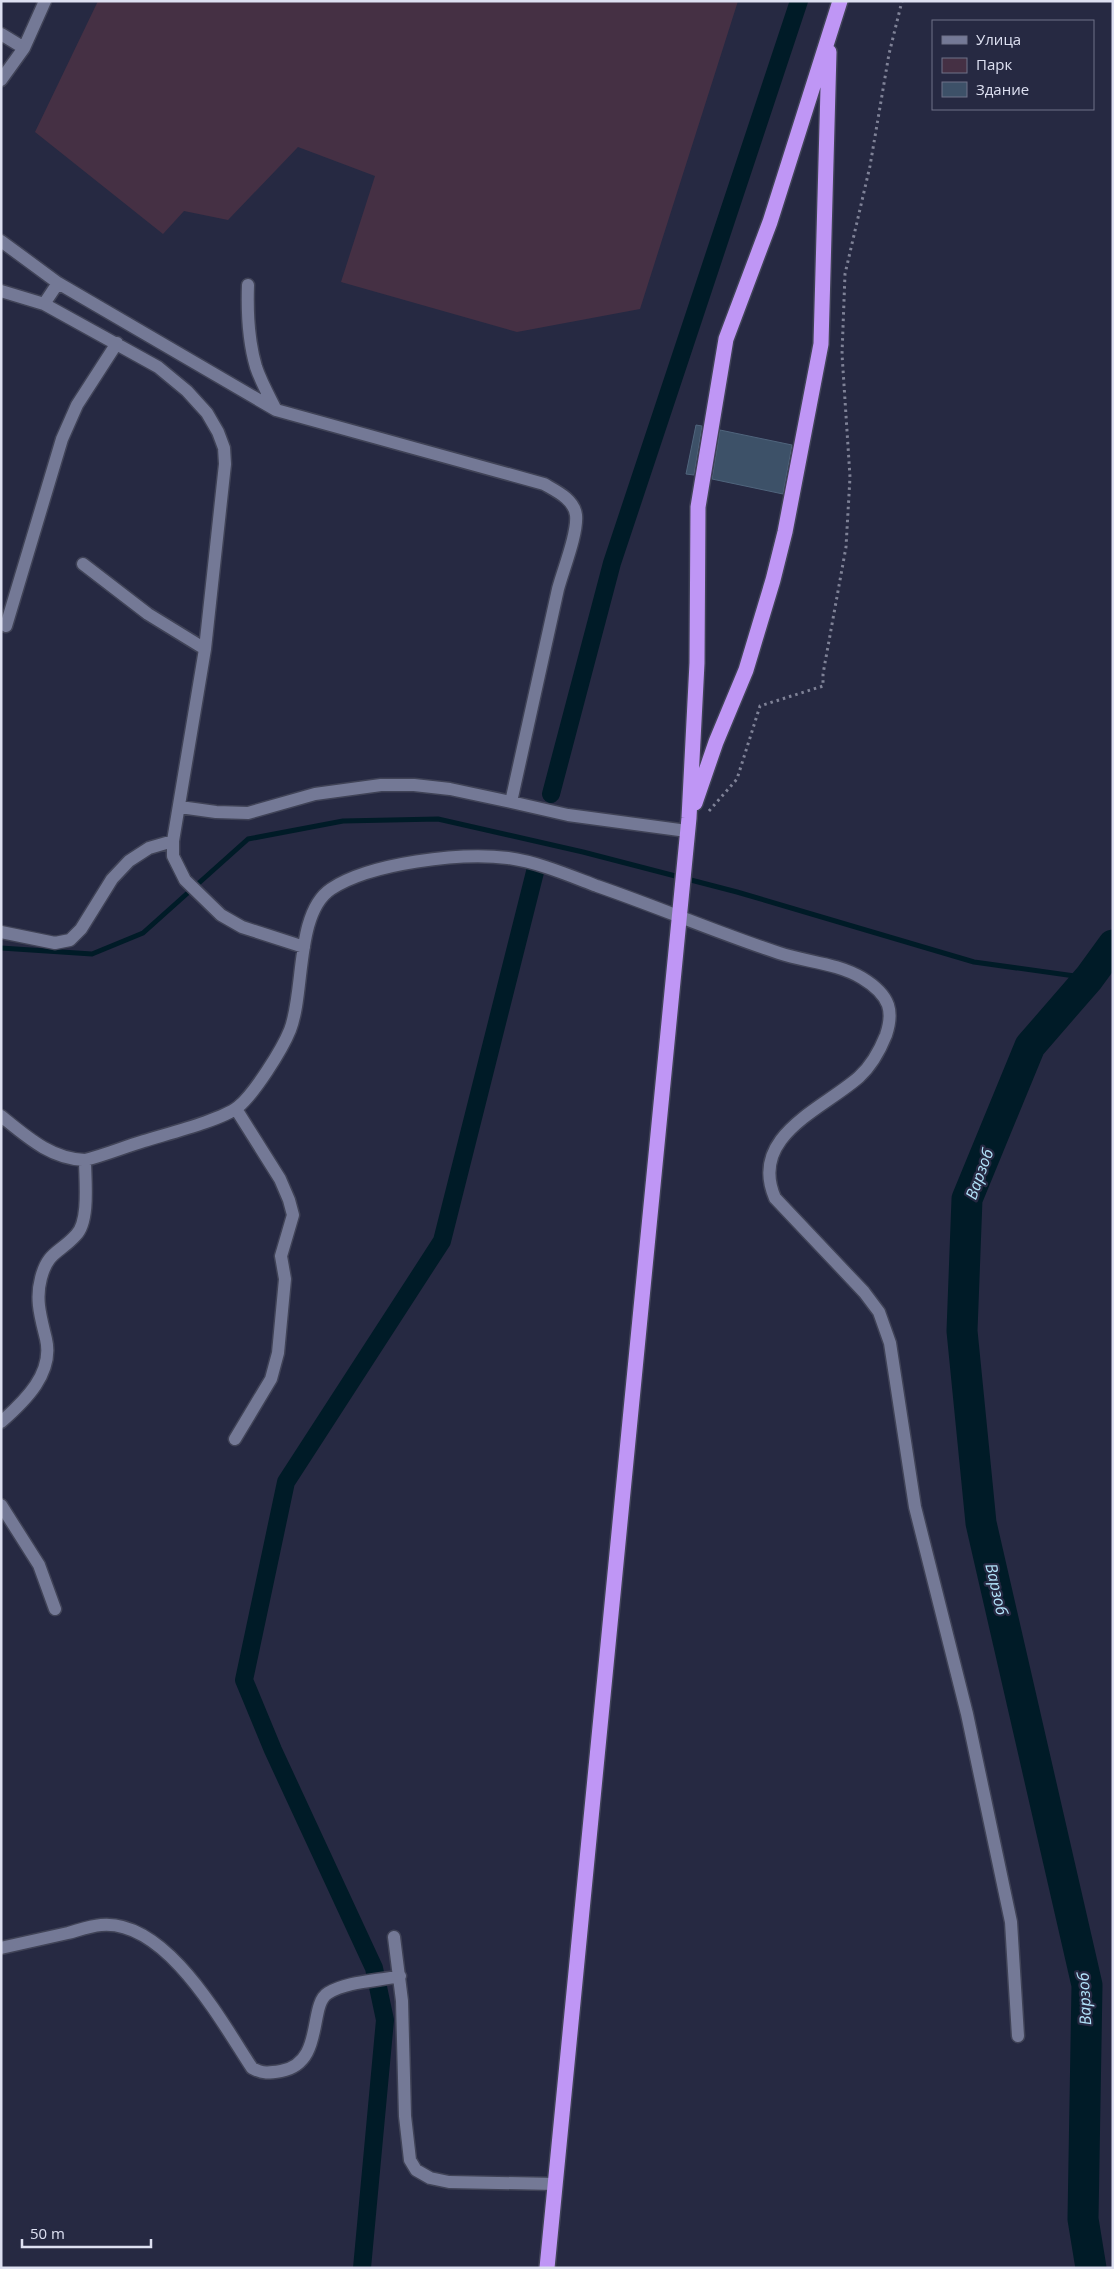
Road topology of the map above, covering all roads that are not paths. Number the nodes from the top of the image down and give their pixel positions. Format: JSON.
{"nodes":[{"id":1,"x":45,"y":1,"type":"edge"},
{"id":2,"x":840,"y":1,"type":"edge"},
{"id":3,"x":1,"y":34,"type":"edge"},
{"id":4,"x":829,"y":35,"type":"junction"},
{"id":5,"x":24,"y":48,"type":"junction"},
{"id":6,"x":1,"y":80,"type":"edge"},
{"id":7,"x":1,"y":241,"type":"edge"},
{"id":8,"x":58,"y":283,"type":"junction"},
{"id":9,"x":248,"y":285,"type":"dead end"},
{"id":10,"x":1,"y":291,"type":"edge"},
{"id":11,"x":44,"y":304,"type":"junction"},
{"id":12,"x":117,"y":343,"type":"junction"},
{"id":13,"x":276,"y":410,"type":"junction"},
{"id":14,"x":83,"y":564,"type":"dead end"},
{"id":15,"x":6,"y":626,"type":"dead end"},
{"id":16,"x":205,"y":649,"type":"junction"},
{"id":17,"x":512,"y":802,"type":"junction"},
{"id":18,"x":180,"y":806,"type":"junction"},
{"id":19,"x":688,"y":825,"type":"junction"},
{"id":20,"x":173,"y":841,"type":"junction"},
{"id":21,"x":680,"y":910,"type":"junction"},
{"id":22,"x":1,"y":932,"type":"edge"},
{"id":23,"x":304,"y":947,"type":"junction"},
{"id":24,"x":236,"y":1109,"type":"junction"},
{"id":25,"x":1,"y":1116,"type":"edge"},
{"id":26,"x":84,"y":1160,"type":"junction"},
{"id":27,"x":3,"y":1417,"type":"edge"},
{"id":28,"x":235,"y":1439,"type":"dead end"},
{"id":29,"x":1,"y":1505,"type":"edge"},
{"id":30,"x":54,"y":1609,"type":"dead end"},
{"id":31,"x":394,"y":1937,"type":"dead end"},
{"id":32,"x":1,"y":1948,"type":"edge"},
{"id":33,"x":396,"y":1977,"type":"junction"},
{"id":34,"x":1018,"y":2036,"type":"dead end"},
{"id":35,"x":556,"y":2184,"type":"junction"},
{"id":36,"x":548,"y":2268,"type":"edge"}],
"edges":[{"from":1,"to":5,"type":"street"},
{"from":2,"to":4,"type":"highway"},
{"from":3,"to":5,"type":"street"},
{"from":4,"to":19,"type":"highway"},
{"from":4,"to":19,"type":"highway"},
{"from":5,"to":6,"type":"street"},
{"from":7,"to":8,"type":"street"},
{"from":8,"to":11,"type":"street"},
{"from":8,"to":13,"type":"street"},
{"from":9,"to":13,"type":"street"},
{"from":10,"to":11,"type":"street"},
{"from":11,"to":12,"type":"street"},
{"from":12,"to":15,"type":"street"},
{"from":12,"to":16,"type":"street"},
{"from":13,"to":17,"type":"street"},
{"from":14,"to":16,"type":"street"},
{"from":16,"to":18,"type":"street"},
{"from":17,"to":18,"type":"street"},
{"from":17,"to":19,"type":"street"},
{"from":18,"to":20,"type":"street"},
{"from":19,"to":21,"type":"highway"},
{"from":20,"to":22,"type":"street"},
{"from":20,"to":23,"type":"street"},
{"from":21,"to":23,"type":"street"},
{"from":21,"to":34,"type":"street"},
{"from":21,"to":35,"type":"highway"},
{"from":23,"to":24,"type":"street"},
{"from":24,"to":26,"type":"street"},
{"from":24,"to":28,"type":"street"},
{"from":25,"to":26,"type":"street"},
{"from":26,"to":27,"type":"street"},
{"from":29,"to":30,"type":"street"},
{"from":31,"to":33,"type":"street"},
{"from":32,"to":33,"type":"street"},
{"from":33,"to":35,"type":"street"},
{"from":35,"to":36,"type":"highway"}]}
